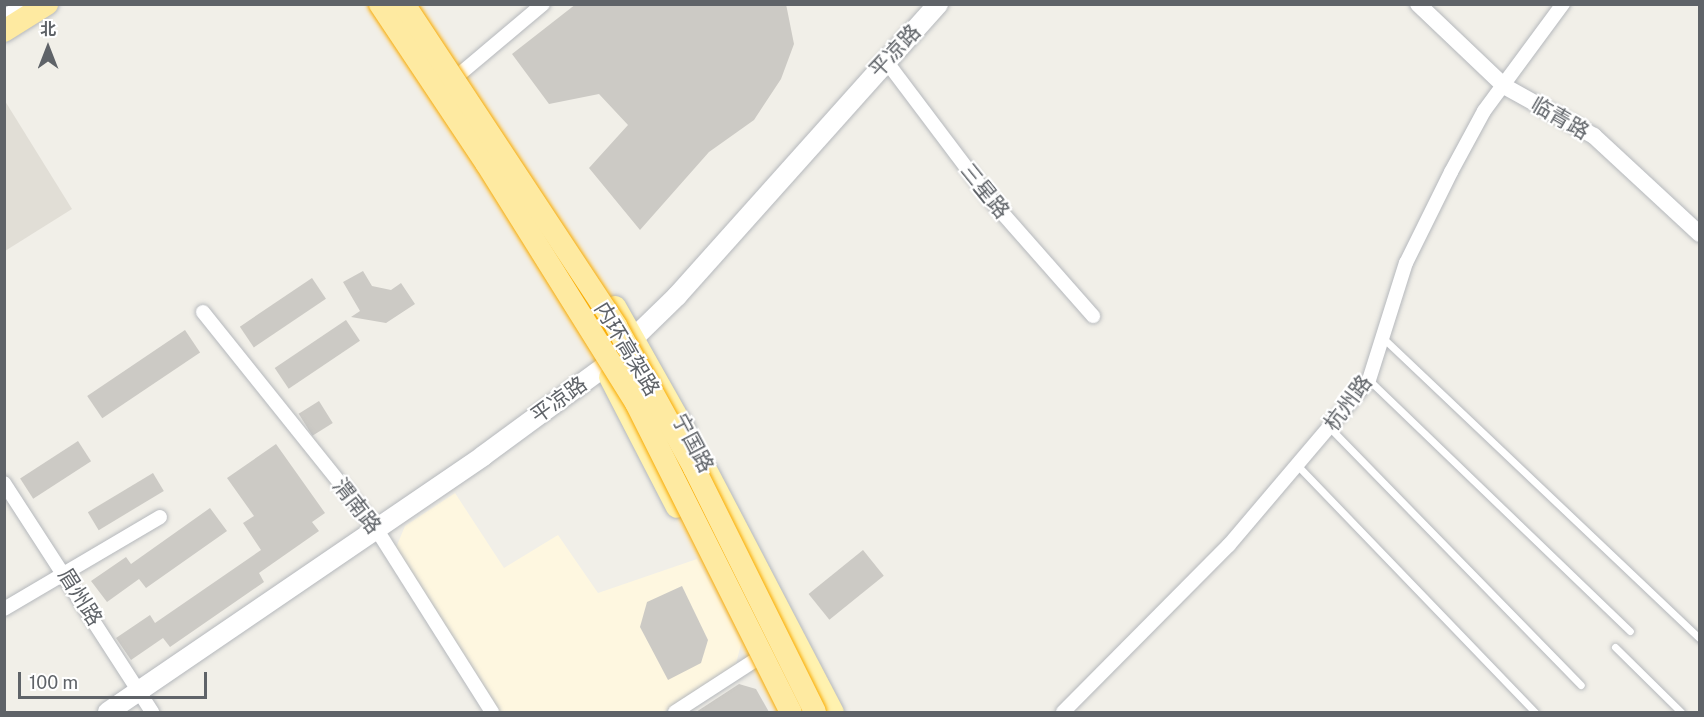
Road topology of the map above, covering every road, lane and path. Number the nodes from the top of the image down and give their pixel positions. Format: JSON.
{"nodes":[{"id":1,"x":24,"y":4,"type":"edge"},
{"id":2,"x":47,"y":4,"type":"edge"},
{"id":3,"x":373,"y":4,"type":"edge"},
{"id":4,"x":380,"y":4,"type":"edge"},
{"id":5,"x":404,"y":4,"type":"edge"},
{"id":6,"x":416,"y":4,"type":"edge"},
{"id":7,"x":543,"y":4,"type":"edge"},
{"id":8,"x":938,"y":4,"type":"edge"},
{"id":9,"x":1418,"y":4,"type":"edge"},
{"id":10,"x":1563,"y":4,"type":"edge"},
{"id":11,"x":4,"y":17,"type":"edge"},
{"id":12,"x":4,"y":31,"type":"edge"},
{"id":13,"x":886,"y":61,"type":"junction"},
{"id":14,"x":460,"y":73,"type":"junction"},
{"id":15,"x":1504,"y":86,"type":"junction"},
{"id":16,"x":1700,"y":234,"type":"edge"},
{"id":17,"x":203,"y":312,"type":"dead end"},
{"id":18,"x":1093,"y":316,"type":"dead end"},
{"id":19,"x":637,"y":338,"type":"junction"},
{"id":20,"x":1383,"y":338,"type":"junction"},
{"id":21,"x":604,"y":367,"type":"junction"},
{"id":22,"x":1369,"y":380,"type":"junction"},
{"id":23,"x":1330,"y":428,"type":"junction"},
{"id":24,"x":1298,"y":466,"type":"junction"},
{"id":25,"x":4,"y":483,"type":"edge"},
{"id":26,"x":160,"y":517,"type":"dead end"},
{"id":27,"x":375,"y":527,"type":"junction"},
{"id":28,"x":65,"y":572,"type":"junction"},
{"id":29,"x":4,"y":609,"type":"edge"},
{"id":30,"x":1630,"y":631,"type":"dead end"},
{"id":31,"x":1700,"y":639,"type":"edge"},
{"id":32,"x":1615,"y":647,"type":"dead end"},
{"id":33,"x":757,"y":659,"type":"junction"},
{"id":34,"x":1581,"y":685,"type":"dead end"},
{"id":35,"x":139,"y":693,"type":"junction"},
{"id":36,"x":108,"y":712,"type":"edge"},
{"id":37,"x":152,"y":712,"type":"edge"},
{"id":38,"x":492,"y":712,"type":"edge"},
{"id":39,"x":675,"y":712,"type":"edge"},
{"id":40,"x":784,"y":712,"type":"edge"},
{"id":41,"x":791,"y":712,"type":"edge"},
{"id":42,"x":815,"y":712,"type":"edge"},
{"id":43,"x":833,"y":712,"type":"edge"},
{"id":44,"x":1063,"y":712,"type":"edge"},
{"id":45,"x":1535,"y":712,"type":"edge"},
{"id":46,"x":1681,"y":712,"type":"edge"}],
"edges":[{"from":1,"to":11,"type":"street"},
{"from":2,"to":12,"type":"highway"},
{"from":3,"to":21,"type":"main road","name":"宁国路"},
{"from":4,"to":41,"type":"highway","name":"内环高架路","bridge":true},
{"from":5,"to":42,"type":"highway","name":"内环高架路","bridge":true},
{"from":6,"to":14,"type":"main road","name":"宁国路"},
{"from":7,"to":14,"type":"street"},
{"from":8,"to":13,"type":"main road","name":"平凉路"},
{"from":9,"to":15,"type":"street","name":"临青路"},
{"from":10,"to":15,"type":"street","name":"杭州路"},
{"from":13,"to":18,"type":"street","name":"三星路"},
{"from":13,"to":19,"type":"main road","name":"平凉路"},
{"from":14,"to":19,"type":"main road","name":"宁国路"},
{"from":15,"to":16,"type":"street","name":"临青路"},
{"from":15,"to":20,"type":"street","name":"杭州路"},
{"from":17,"to":27,"type":"street","name":"渭南路"},
{"from":19,"to":21,"type":"main road","name":"平凉路"},
{"from":19,"to":43,"type":"main road","name":"宁国路"},
{"from":20,"to":22,"type":"street","name":"杭州路"},
{"from":20,"to":31,"type":"lane"},
{"from":21,"to":27,"type":"main road","name":"平凉路"},
{"from":21,"to":33,"type":"main road","name":"宁国路"},
{"from":22,"to":23,"type":"street","name":"杭州路"},
{"from":22,"to":30,"type":"lane"},
{"from":23,"to":24,"type":"street","name":"杭州路"},
{"from":23,"to":34,"type":"lane"},
{"from":24,"to":44,"type":"street","name":"杭州路"},
{"from":24,"to":45,"type":"lane"},
{"from":25,"to":28,"type":"street","name":"眉州路"},
{"from":26,"to":28,"type":"street"},
{"from":27,"to":35,"type":"main road","name":"平凉路"},
{"from":27,"to":38,"type":"street","name":"渭南路"},
{"from":28,"to":29,"type":"street"},
{"from":28,"to":35,"type":"street","name":"眉州路"},
{"from":32,"to":46,"type":"lane"},
{"from":33,"to":39,"type":"street"},
{"from":33,"to":40,"type":"main road","name":"宁国路"},
{"from":35,"to":36,"type":"main road","name":"平凉路"},
{"from":35,"to":37,"type":"street","name":"眉州路"}]}
